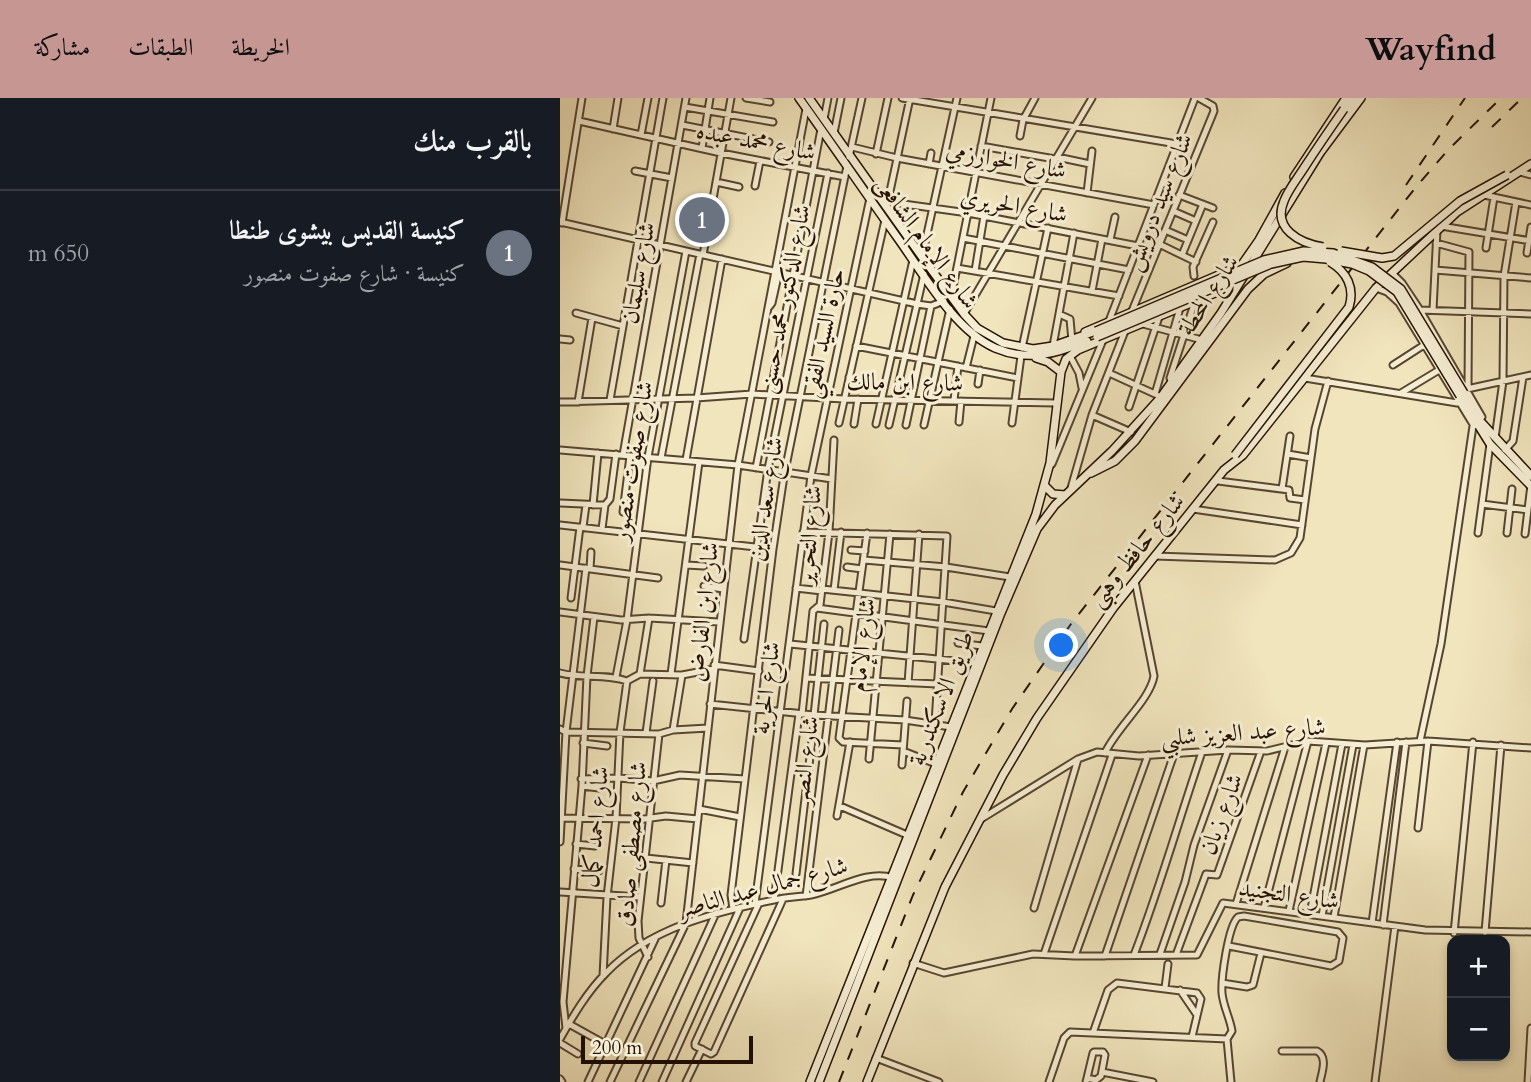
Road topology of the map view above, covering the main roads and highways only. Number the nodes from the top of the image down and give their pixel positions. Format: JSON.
{"nodes":[{"id":1,"x":799,"y":98,"type":"edge"},
{"id":2,"x":1346,"y":98,"type":"edge"},
{"id":3,"x":1353,"y":98,"type":"edge"},
{"id":4,"x":1361,"y":98,"type":"edge"},
{"id":5,"x":810,"y":102,"type":"edge"},
{"id":6,"x":1531,"y":164,"type":"edge"},
{"id":7,"x":1303,"y":257,"type":"junction"},
{"id":8,"x":1319,"y":258,"type":"junction"},
{"id":9,"x":1242,"y":265,"type":"junction"},
{"id":10,"x":1224,"y":288,"type":"junction"},
{"id":11,"x":1232,"y":295,"type":"junction"},
{"id":12,"x":948,"y":299,"type":"junction"},
{"id":13,"x":1099,"y":336,"type":"junction"},
{"id":14,"x":1072,"y":341,"type":"junction"},
{"id":15,"x":1022,"y":352,"type":"junction"},
{"id":16,"x":1032,"y":356,"type":"junction"},
{"id":17,"x":1061,"y":372,"type":"junction"},
{"id":18,"x":1463,"y":394,"type":"junction"},
{"id":19,"x":1492,"y":441,"type":"junction"},
{"id":20,"x":1224,"y":470,"type":"junction"},
{"id":21,"x":1087,"y":475,"type":"junction"},
{"id":22,"x":1531,"y":476,"type":"edge"},
{"id":23,"x":1531,"y":485,"type":"edge"},
{"id":24,"x":1045,"y":486,"type":"junction"},
{"id":25,"x":1068,"y":493,"type":"junction"},
{"id":26,"x":893,"y":878,"type":"junction"},
{"id":27,"x":810,"y":1082,"type":"edge"},
{"id":28,"x":818,"y":1082,"type":"edge"},
{"id":29,"x":867,"y":1082,"type":"edge"}],
"edges":[{"from":1,"to":5,"type":"main road","name":"شارع الإمام الشافعى"},
{"from":2,"to":9,"type":"main road","name":"شارع المحطة"},
{"from":3,"to":6,"type":"main road","bridge":true},
{"from":4,"to":11,"type":"main road","name":"شارع المحطة"},
{"from":5,"to":12,"type":"main road","name":"شارع الإمام الشافعى"},
{"from":5,"to":12,"type":"main road","name":"شارع الإمام الشافعى"},
{"from":6,"to":20,"type":"main road","name":"شارع حافظ وهبى"},
{"from":7,"to":8,"type":"main road","bridge":true},
{"from":7,"to":13,"type":"main road","bridge":true},
{"from":7,"to":21,"type":"main road","bridge":true},
{"from":8,"to":18,"type":"main road","bridge":true},
{"from":8,"to":20,"type":"main road","bridge":true},
{"from":9,"to":10,"type":"main road","name":"شارع المحطة"},
{"from":9,"to":14,"type":"main road","name":"شارع الإمام الشافعى"},
{"from":10,"to":11,"type":"main road"},
{"from":10,"to":13,"type":"main road"},
{"from":11,"to":21,"type":"main road","name":"شارع المحطة"},
{"from":12,"to":15,"type":"main road","name":"شارع الإمام الشافعى"},
{"from":12,"to":15,"type":"main road","name":"شارع الإمام الشافعى"},
{"from":13,"to":14,"type":"main road","name":"شارع الإمام الشافعى"},
{"from":13,"to":16,"type":"main road","name":"شارع الإمام الشافعى"},
{"from":13,"to":17,"type":"main road","name":"طريق الاسكندرية"},
{"from":13,"to":18,"type":"main road","bridge":true},
{"from":14,"to":15,"type":"main road","name":"شارع الإمام الشافعى"},
{"from":15,"to":16,"type":"main road","name":"شارع الإمام الشافعى"},
{"from":16,"to":17,"type":"main road"},
{"from":17,"to":24,"type":"main road","name":"طريق الاسكندرية"},
{"from":18,"to":19,"type":"main road"},
{"from":19,"to":22,"type":"main road"},
{"from":19,"to":23,"type":"main road"},
{"from":20,"to":29,"type":"main road","name":"شارع حافظ وهبى"},
{"from":21,"to":25,"type":"main road","name":"شارع المحطة"},
{"from":24,"to":25,"type":"main road"},
{"from":24,"to":26,"type":"main road","name":"طريق الاسكندرية"},
{"from":25,"to":26,"type":"main road","name":"طريق الاسكندرية"},
{"from":26,"to":27,"type":"main road","name":"طريق الاسكندرية"},
{"from":26,"to":28,"type":"main road","name":"طريق الاسكندرية"}]}
